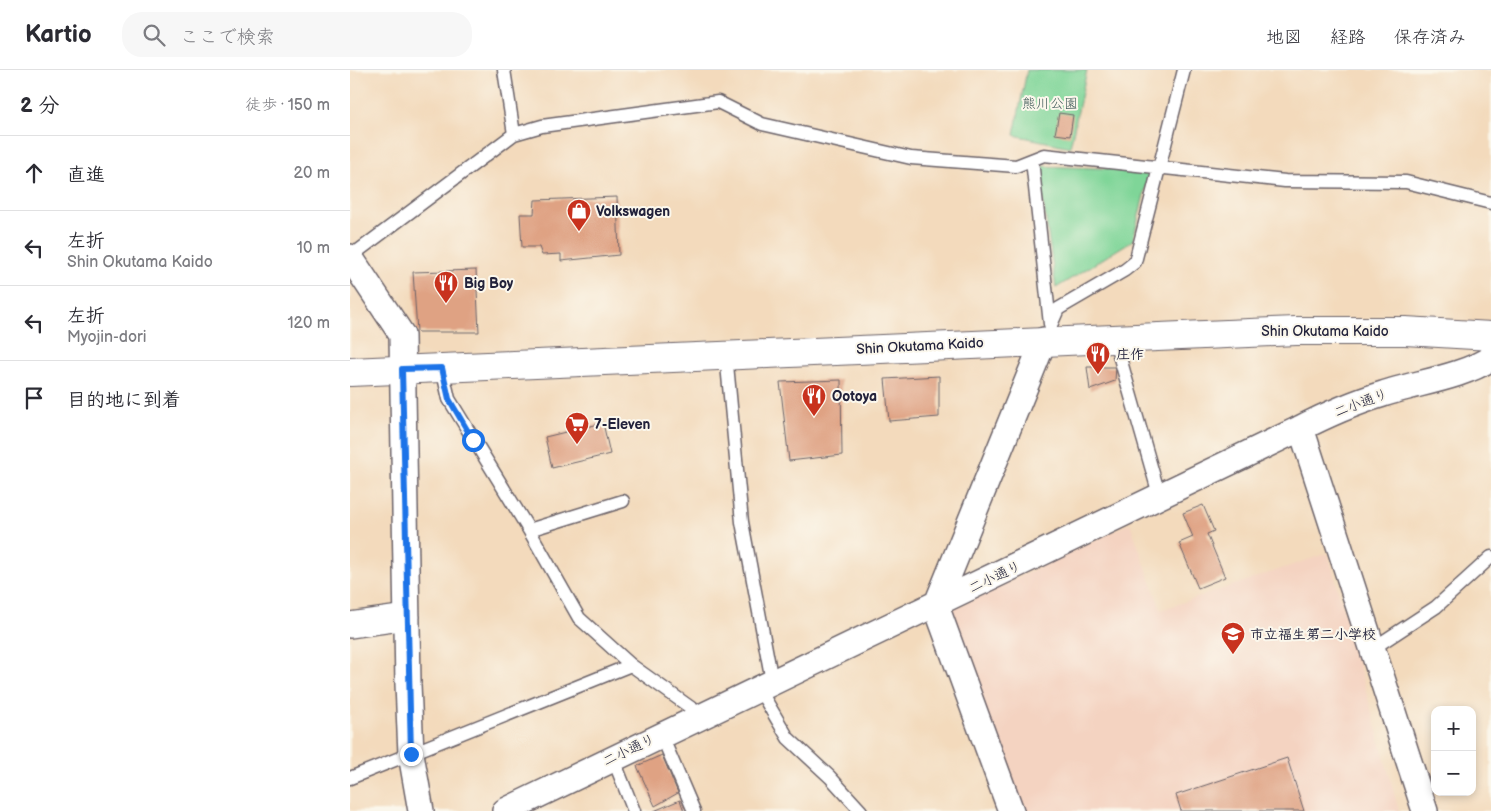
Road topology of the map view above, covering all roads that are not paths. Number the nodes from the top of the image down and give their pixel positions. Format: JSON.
{"nodes":[{"id":1,"x":504,"y":70,"type":"edge"},
{"id":2,"x":1184,"y":70,"type":"edge"},
{"id":3,"x":514,"y":134,"type":"junction"},
{"id":4,"x":1032,"y":160,"type":"junction"},
{"id":5,"x":1160,"y":168,"type":"junction"},
{"id":6,"x":1491,"y":203,"type":"edge"},
{"id":7,"x":350,"y":257,"type":"edge"},
{"id":8,"x":1047,"y":332,"type":"junction"},
{"id":9,"x":1491,"y":336,"type":"edge"},
{"id":10,"x":1114,"y":337,"type":"junction"},
{"id":11,"x":726,"y":354,"type":"junction"},
{"id":12,"x":1491,"y":358,"type":"edge"},
{"id":13,"x":442,"y":368,"type":"junction"},
{"id":14,"x":402,"y":369,"type":"junction"},
{"id":15,"x":350,"y":372,"type":"edge"},
{"id":16,"x":1301,"y":428,"type":"junction"},
{"id":17,"x":1160,"y":498,"type":"junction"},
{"id":18,"x":623,"y":501,"type":"dead end"},
{"id":19,"x":530,"y":530,"type":"junction"},
{"id":20,"x":1491,"y":557,"type":"edge"},
{"id":21,"x":936,"y":606,"type":"junction"},
{"id":22,"x":407,"y":617,"type":"junction"},
{"id":23,"x":350,"y":625,"type":"edge"},
{"id":24,"x":1372,"y":649,"type":"junction"},
{"id":25,"x":631,"y":664,"type":"junction"},
{"id":26,"x":765,"y":684,"type":"junction"},
{"id":27,"x":701,"y":714,"type":"junction"},
{"id":28,"x":661,"y":734,"type":"junction"},
{"id":29,"x":411,"y":754,"type":"junction"},
{"id":30,"x":613,"y":758,"type":"junction"},
{"id":31,"x":350,"y":778,"type":"edge"},
{"id":32,"x":421,"y":811,"type":"edge"},
{"id":33,"x":505,"y":811,"type":"edge"},
{"id":34,"x":634,"y":811,"type":"edge"},
{"id":35,"x":694,"y":811,"type":"edge"},
{"id":36,"x":861,"y":811,"type":"edge"},
{"id":37,"x":1011,"y":811,"type":"edge"},
{"id":38,"x":1425,"y":811,"type":"edge"}],
"edges":[{"from":1,"to":3,"type":"lane"},
{"from":2,"to":5,"type":"lane"},
{"from":3,"to":4,"type":"lane"},
{"from":3,"to":7,"type":"lane"},
{"from":4,"to":5,"type":"lane"},
{"from":4,"to":8,"type":"lane"},
{"from":5,"to":6,"type":"lane"},
{"from":5,"to":8,"type":"lane"},
{"from":7,"to":14,"type":"street"},
{"from":8,"to":10,"type":"main road","name":"Shin Okutama Kaido"},
{"from":8,"to":11,"type":"main road","name":"Shin Okutama Kaido"},
{"from":8,"to":21,"type":"street"},
{"from":9,"to":10,"type":"main road","name":"Shin Okutama Kaido"},
{"from":10,"to":17,"type":"lane"},
{"from":11,"to":13,"type":"main road","name":"Shin Okutama Kaido"},
{"from":11,"to":26,"type":"lane"},
{"from":12,"to":16,"type":"street","name":"二小通り"},
{"from":13,"to":14,"type":"main road","name":"Shin Okutama Kaido"},
{"from":13,"to":19,"type":"lane"},
{"from":14,"to":15,"type":"main road","name":"Shin Okutama Kaido"},
{"from":14,"to":22,"type":"street"},
{"from":16,"to":17,"type":"street","name":"二小通り"},
{"from":16,"to":24,"type":"street"},
{"from":17,"to":21,"type":"street","name":"二小通り"},
{"from":18,"to":19,"type":"lane"},
{"from":19,"to":25,"type":"lane"},
{"from":20,"to":24,"type":"lane"},
{"from":21,"to":26,"type":"street","name":"二小通り"},
{"from":21,"to":37,"type":"street"},
{"from":22,"to":23,"type":"street"},
{"from":22,"to":29,"type":"street"},
{"from":24,"to":38,"type":"street"},
{"from":25,"to":27,"type":"lane"},
{"from":25,"to":29,"type":"lane"},
{"from":26,"to":27,"type":"street","name":"二小通り"},
{"from":26,"to":36,"type":"lane"},
{"from":27,"to":28,"type":"street","name":"二小通り"},
{"from":28,"to":30,"type":"street","name":"二小通り"},
{"from":28,"to":35,"type":"lane"},
{"from":29,"to":31,"type":"lane"},
{"from":29,"to":32,"type":"street"},
{"from":30,"to":33,"type":"street","name":"二小通り"},
{"from":30,"to":34,"type":"lane"}]}
